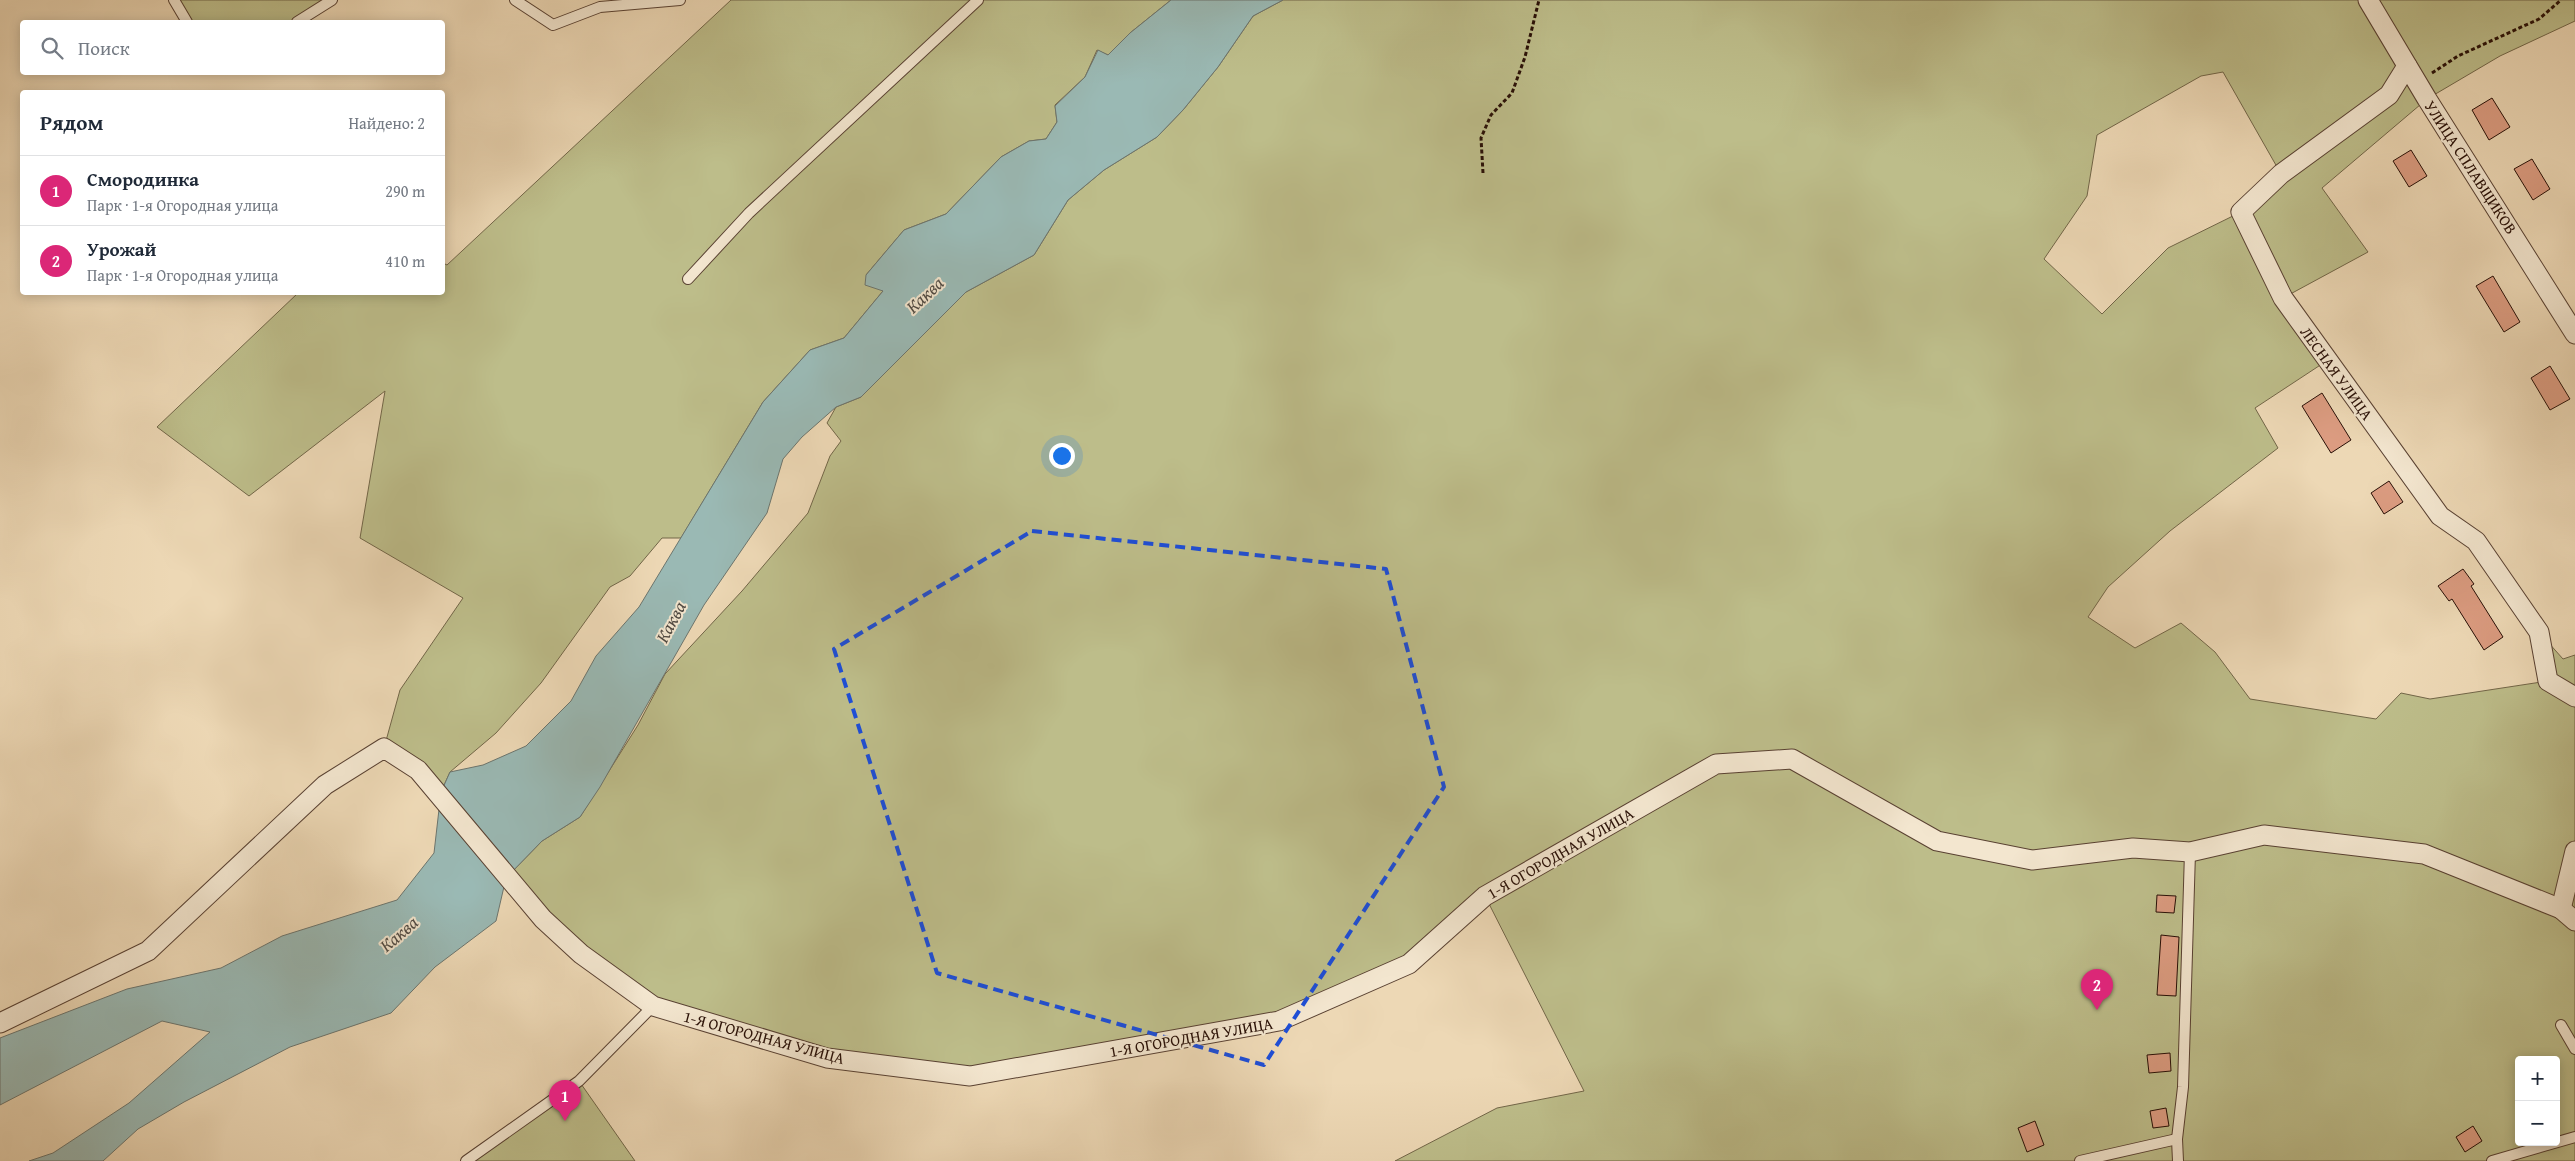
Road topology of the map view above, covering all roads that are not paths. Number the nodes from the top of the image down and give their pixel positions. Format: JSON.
{"nodes":[{"id":1,"x":174,"y":0,"type":"edge"},
{"id":2,"x":332,"y":0,"type":"edge"},
{"id":3,"x":515,"y":0,"type":"edge"},
{"id":4,"x":680,"y":0,"type":"edge"},
{"id":5,"x":978,"y":0,"type":"edge"},
{"id":6,"x":2368,"y":0,"type":"edge"},
{"id":7,"x":186,"y":20,"type":"edge"},
{"id":8,"x":300,"y":20,"type":"edge"},
{"id":9,"x":2407,"y":66,"type":"junction"},
{"id":10,"x":688,"y":279,"type":"dead end"},
{"id":11,"x":2575,"y":334,"type":"edge"},
{"id":12,"x":2575,"y":697,"type":"edge"},
{"id":13,"x":2575,"y":851,"type":"edge"},
{"id":14,"x":2190,"y":852,"type":"junction"},
{"id":15,"x":2568,"y":915,"type":"edge"},
{"id":16,"x":652,"y":1006,"type":"junction"},
{"id":17,"x":0,"y":1023,"type":"edge"},
{"id":18,"x":2561,"y":1025,"type":"dead end"},
{"id":19,"x":2575,"y":1049,"type":"edge"},
{"id":20,"x":2177,"y":1139,"type":"junction"},
{"id":21,"x":2574,"y":1140,"type":"edge"},
{"id":22,"x":466,"y":1161,"type":"edge"},
{"id":23,"x":2080,"y":1161,"type":"edge"},
{"id":24,"x":2178,"y":1161,"type":"edge"},
{"id":25,"x":2492,"y":1161,"type":"edge"}],
"edges":[{"from":1,"to":7,"type":"lane"},
{"from":2,"to":8,"type":"lane"},
{"from":3,"to":4,"type":"lane"},
{"from":5,"to":10,"type":"lane"},
{"from":6,"to":9,"type":"street","name":"УЛИЦА СПЛАВЩИКОВ"},
{"from":9,"to":11,"type":"street","name":"УЛИЦА СПЛАВЩИКОВ"},
{"from":9,"to":12,"type":"street","name":"ЛЕСНАЯ УЛИЦА"},
{"from":13,"to":15,"type":"street"},
{"from":14,"to":15,"type":"street","name":"1-Я ОГОРОДНАЯ УЛИЦА"},
{"from":14,"to":16,"type":"street","name":"1-Я ОГОРОДНАЯ УЛИЦА"},
{"from":14,"to":20,"type":"lane"},
{"from":16,"to":17,"type":"street","name":"1-Я ОГОРОДНАЯ УЛИЦА"},
{"from":16,"to":22,"type":"lane"},
{"from":18,"to":19,"type":"lane"},
{"from":20,"to":23,"type":"lane"},
{"from":20,"to":24,"type":"lane"},
{"from":21,"to":25,"type":"lane"}]}
